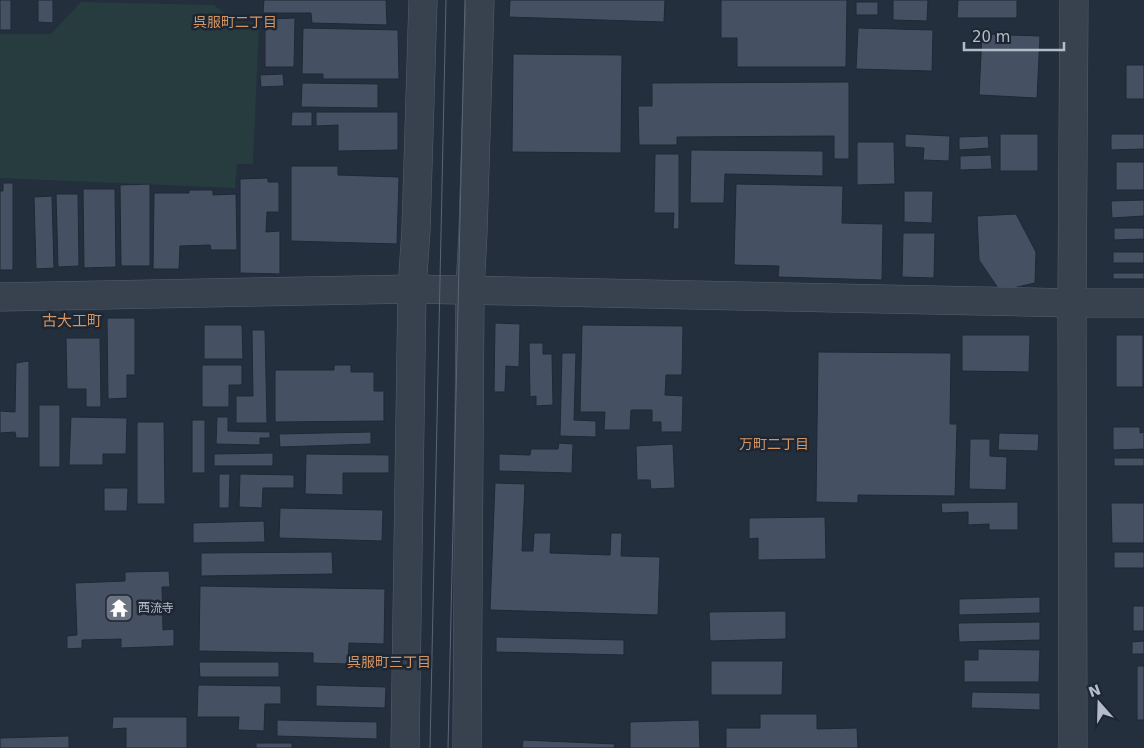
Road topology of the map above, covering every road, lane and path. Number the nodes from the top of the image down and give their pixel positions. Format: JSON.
{"nodes":[{"id":1,"x":424,"y":0,"type":"edge"},
{"id":2,"x":480,"y":0,"type":"edge"},
{"id":3,"x":1074,"y":0,"type":"edge"},
{"id":4,"x":412,"y":289,"type":"junction"},
{"id":5,"x":470,"y":290,"type":"junction"},
{"id":6,"x":0,"y":297,"type":"edge"},
{"id":7,"x":1072,"y":303,"type":"junction"},
{"id":8,"x":1144,"y":303,"type":"edge"},
{"id":9,"x":405,"y":748,"type":"edge"},
{"id":10,"x":468,"y":748,"type":"edge"},
{"id":11,"x":1073,"y":748,"type":"edge"}],
"edges":[{"from":1,"to":4,"type":"street"},
{"from":2,"to":5,"type":"street"},
{"from":3,"to":7,"type":"street"},
{"from":4,"to":5,"type":"street"},
{"from":4,"to":6,"type":"street"},
{"from":4,"to":9,"type":"street"},
{"from":5,"to":7,"type":"street"},
{"from":5,"to":10,"type":"street"},
{"from":7,"to":8,"type":"street"},
{"from":7,"to":11,"type":"street"}]}
